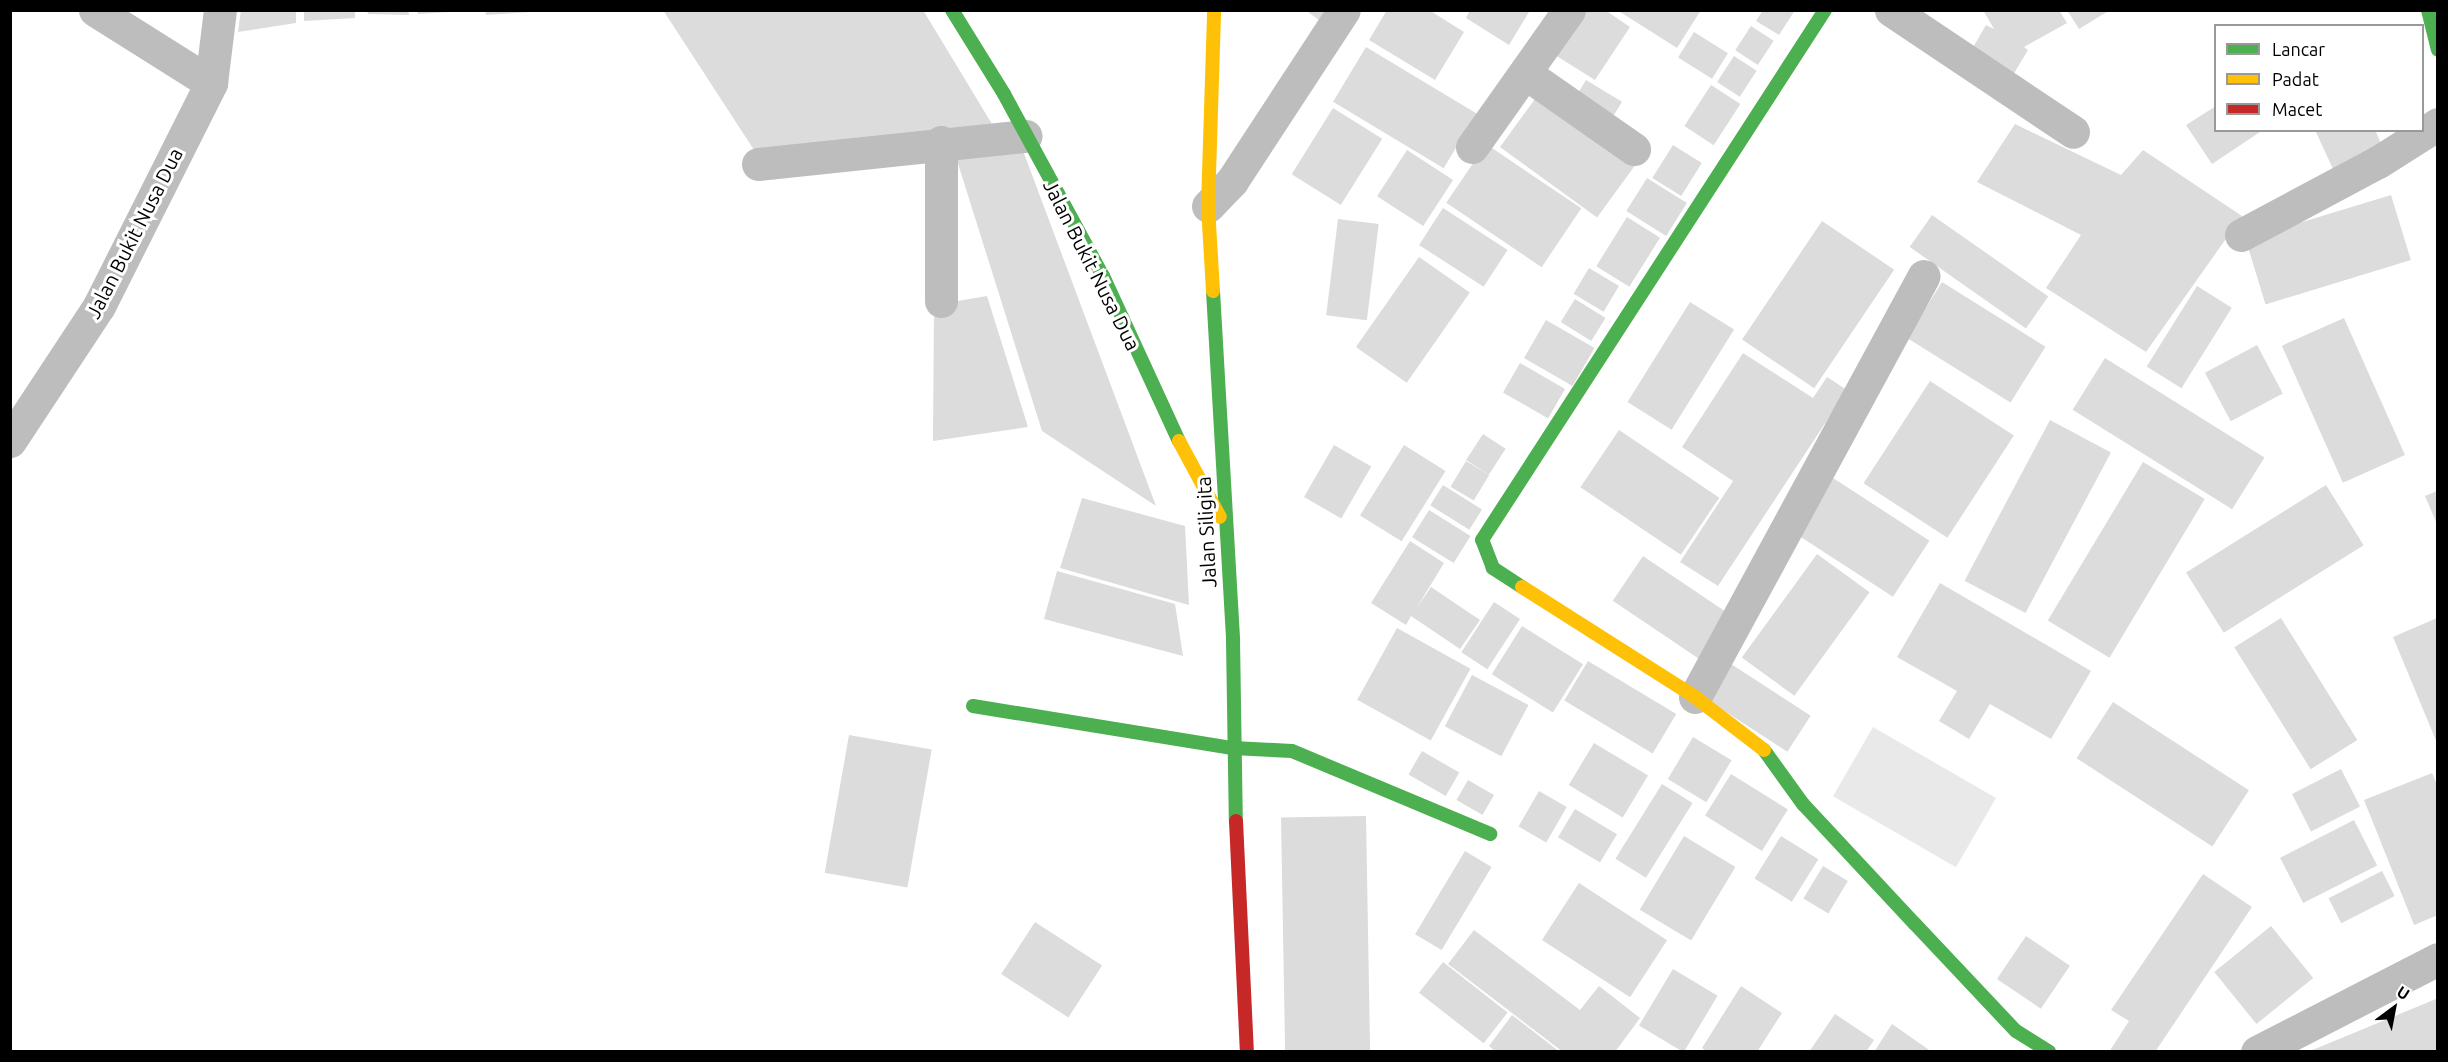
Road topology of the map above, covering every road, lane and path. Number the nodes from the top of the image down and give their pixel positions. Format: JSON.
{"nodes":[{"id":1,"x":96,"y":10,"type":"edge"},
{"id":2,"x":220,"y":10,"type":"edge"},
{"id":3,"x":951,"y":10,"type":"edge"},
{"id":4,"x":1214,"y":10,"type":"edge"},
{"id":5,"x":1344,"y":10,"type":"edge"},
{"id":6,"x":1569,"y":10,"type":"edge"},
{"id":7,"x":1825,"y":10,"type":"edge"},
{"id":8,"x":1891,"y":10,"type":"edge"},
{"id":9,"x":2428,"y":10,"type":"edge"},
{"id":10,"x":2438,"y":50,"type":"edge"},
{"id":11,"x":1525,"y":73,"type":"junction"},
{"id":12,"x":211,"y":83,"type":"junction"},
{"id":13,"x":2438,"y":124,"type":"edge"},
{"id":14,"x":2073,"y":132,"type":"dead end"},
{"id":15,"x":1026,"y":136,"type":"junction"},
{"id":16,"x":941,"y":142,"type":"junction"},
{"id":17,"x":1472,"y":147,"type":"dead end"},
{"id":18,"x":1634,"y":149,"type":"dead end"},
{"id":19,"x":758,"y":164,"type":"dead end"},
{"id":20,"x":1208,"y":206,"type":"junction"},
{"id":21,"x":2241,"y":235,"type":"dead end"},
{"id":22,"x":1924,"y":276,"type":"dead end"},
{"id":23,"x":941,"y":301,"type":"dead end"},
{"id":24,"x":10,"y":441,"type":"edge"},
{"id":25,"x":1223,"y":524,"type":"junction"},
{"id":26,"x":1695,"y":697,"type":"junction"},
{"id":27,"x":973,"y":706,"type":"dead end"},
{"id":28,"x":1233,"y":748,"type":"junction"},
{"id":29,"x":1490,"y":834,"type":"dead end"},
{"id":30,"x":2438,"y":959,"type":"edge"},
{"id":31,"x":1247,"y":1052,"type":"edge"},
{"id":32,"x":2049,"y":1052,"type":"edge"},
{"id":33,"x":2257,"y":1052,"type":"edge"}],
"edges":[{"from":1,"to":12,"type":"street"},
{"from":2,"to":12,"type":"street","name":"Jalan Bukit Nusa Dua"},
{"from":3,"to":15,"type":"main road","name":"Jalan Bukit Nusa Dua"},
{"from":4,"to":20,"type":"main road","name":"Jalan Siligita"},
{"from":5,"to":20,"type":"street"},
{"from":6,"to":11,"type":"street"},
{"from":7,"to":26,"type":"main road"},
{"from":8,"to":14,"type":"street"},
{"from":9,"to":10,"type":"main road"},
{"from":11,"to":17,"type":"street"},
{"from":11,"to":18,"type":"street"},
{"from":12,"to":24,"type":"street","name":"Jalan Bukit Nusa Dua"},
{"from":13,"to":21,"type":"street"},
{"from":15,"to":16,"type":"street"},
{"from":15,"to":25,"type":"main road","name":"Jalan Bukit Nusa Dua"},
{"from":16,"to":19,"type":"street"},
{"from":16,"to":23,"type":"street"},
{"from":20,"to":25,"type":"main road","name":"Jalan Siligita"},
{"from":22,"to":26,"type":"street"},
{"from":25,"to":28,"type":"main road","name":"Jalan Siligita"},
{"from":26,"to":32,"type":"main road"},
{"from":27,"to":28,"type":"main road"},
{"from":28,"to":29,"type":"main road"},
{"from":28,"to":31,"type":"main road","name":"Jalan Siligita"},
{"from":30,"to":33,"type":"street"}]}
